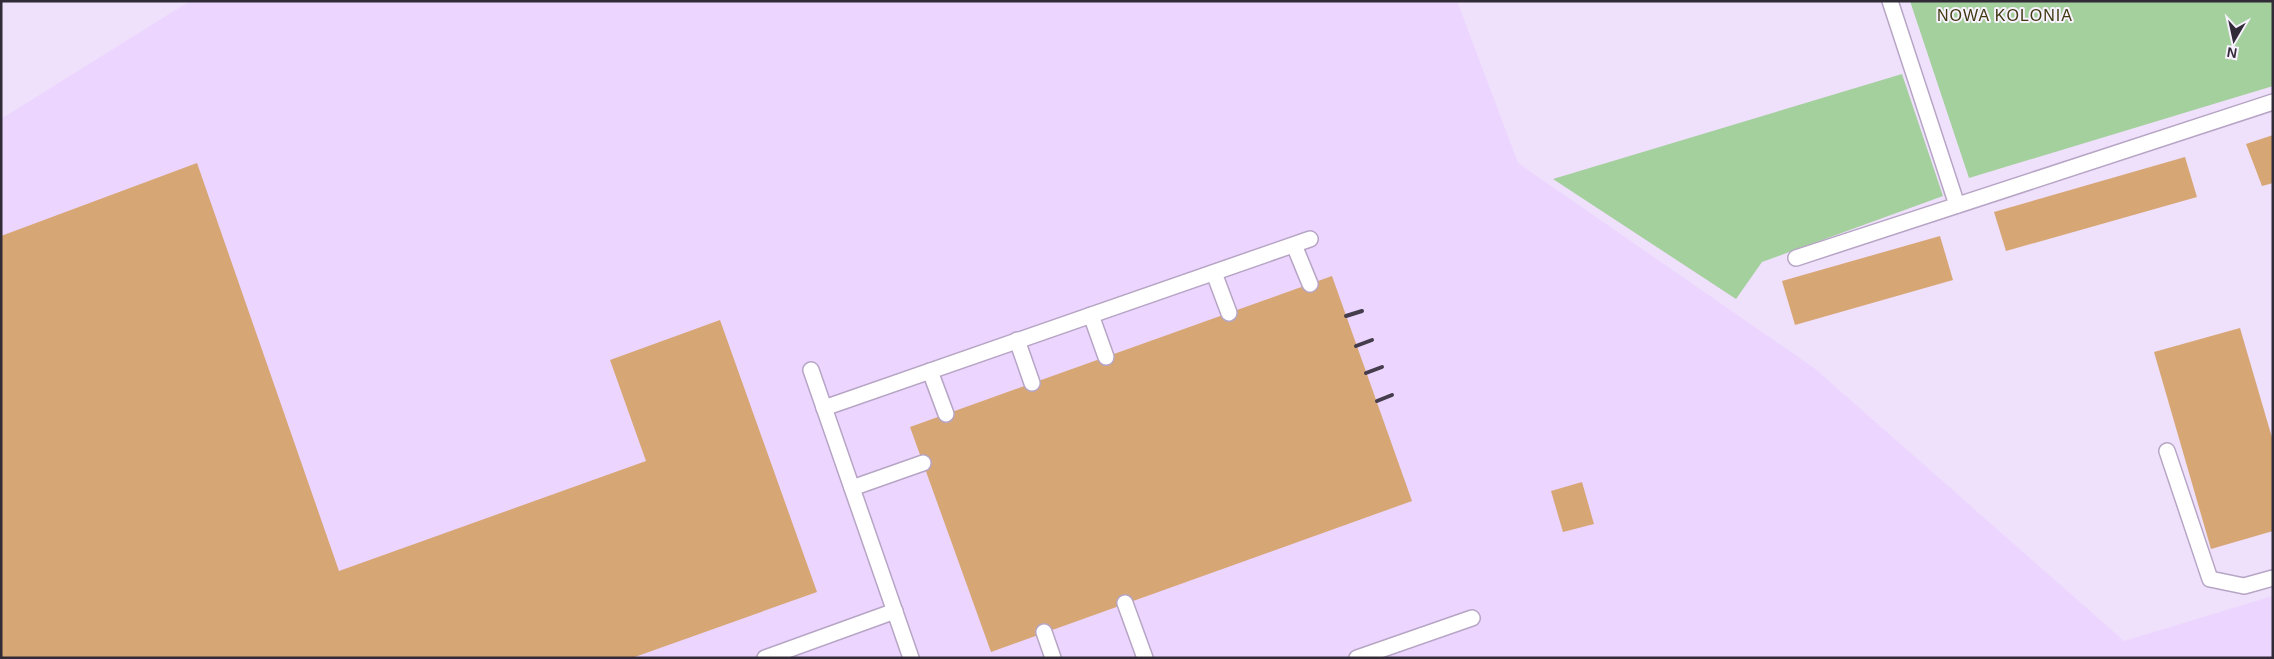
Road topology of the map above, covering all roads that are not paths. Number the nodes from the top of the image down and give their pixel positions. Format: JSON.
{"nodes":[{"id":1,"x":1890,"y":1,"type":"edge"},
{"id":2,"x":2273,"y":102,"type":"edge"},
{"id":3,"x":1957,"y":205,"type":"junction"},
{"id":4,"x":1310,"y":239,"type":"dead end"},
{"id":5,"x":1294,"y":245,"type":"junction"},
{"id":6,"x":1796,"y":258,"type":"dead end"},
{"id":7,"x":1214,"y":273,"type":"junction"},
{"id":8,"x":1310,"y":284,"type":"dead end"},
{"id":9,"x":1229,"y":313,"type":"dead end"},
{"id":10,"x":1091,"y":315,"type":"junction"},
{"id":11,"x":1017,"y":340,"type":"junction"},
{"id":12,"x":1106,"y":357,"type":"dead end"},
{"id":13,"x":811,"y":370,"type":"dead end"},
{"id":14,"x":930,"y":371,"type":"junction"},
{"id":15,"x":1032,"y":383,"type":"dead end"},
{"id":16,"x":824,"y":408,"type":"junction"},
{"id":17,"x":946,"y":414,"type":"dead end"},
{"id":18,"x":2167,"y":451,"type":"dead end"},
{"id":19,"x":923,"y":463,"type":"dead end"},
{"id":20,"x":852,"y":488,"type":"junction"},
{"id":21,"x":2273,"y":578,"type":"edge"},
{"id":22,"x":1125,"y":603,"type":"dead end"},
{"id":23,"x":895,"y":612,"type":"junction"},
{"id":24,"x":1472,"y":618,"type":"dead end"},
{"id":25,"x":1044,"y":632,"type":"dead end"},
{"id":26,"x":765,"y":658,"type":"edge"},
{"id":27,"x":911,"y":658,"type":"edge"},
{"id":28,"x":1053,"y":658,"type":"edge"},
{"id":29,"x":1145,"y":658,"type":"edge"},
{"id":30,"x":1357,"y":658,"type":"edge"}],
"edges":[{"from":1,"to":3,"type":"lane"},
{"from":2,"to":3,"type":"lane"},
{"from":3,"to":6,"type":"lane"},
{"from":4,"to":5,"type":"lane"},
{"from":5,"to":7,"type":"lane"},
{"from":5,"to":8,"type":"lane"},
{"from":7,"to":9,"type":"lane"},
{"from":7,"to":10,"type":"lane"},
{"from":10,"to":11,"type":"lane"},
{"from":10,"to":12,"type":"lane"},
{"from":11,"to":14,"type":"lane"},
{"from":11,"to":15,"type":"lane"},
{"from":13,"to":16,"type":"lane"},
{"from":14,"to":16,"type":"lane"},
{"from":14,"to":17,"type":"lane"},
{"from":16,"to":20,"type":"lane"},
{"from":18,"to":21,"type":"lane"},
{"from":19,"to":20,"type":"lane"},
{"from":20,"to":23,"type":"lane"},
{"from":22,"to":29,"type":"lane"},
{"from":23,"to":26,"type":"lane"},
{"from":23,"to":27,"type":"lane"},
{"from":24,"to":30,"type":"lane"},
{"from":25,"to":28,"type":"lane"}]}
